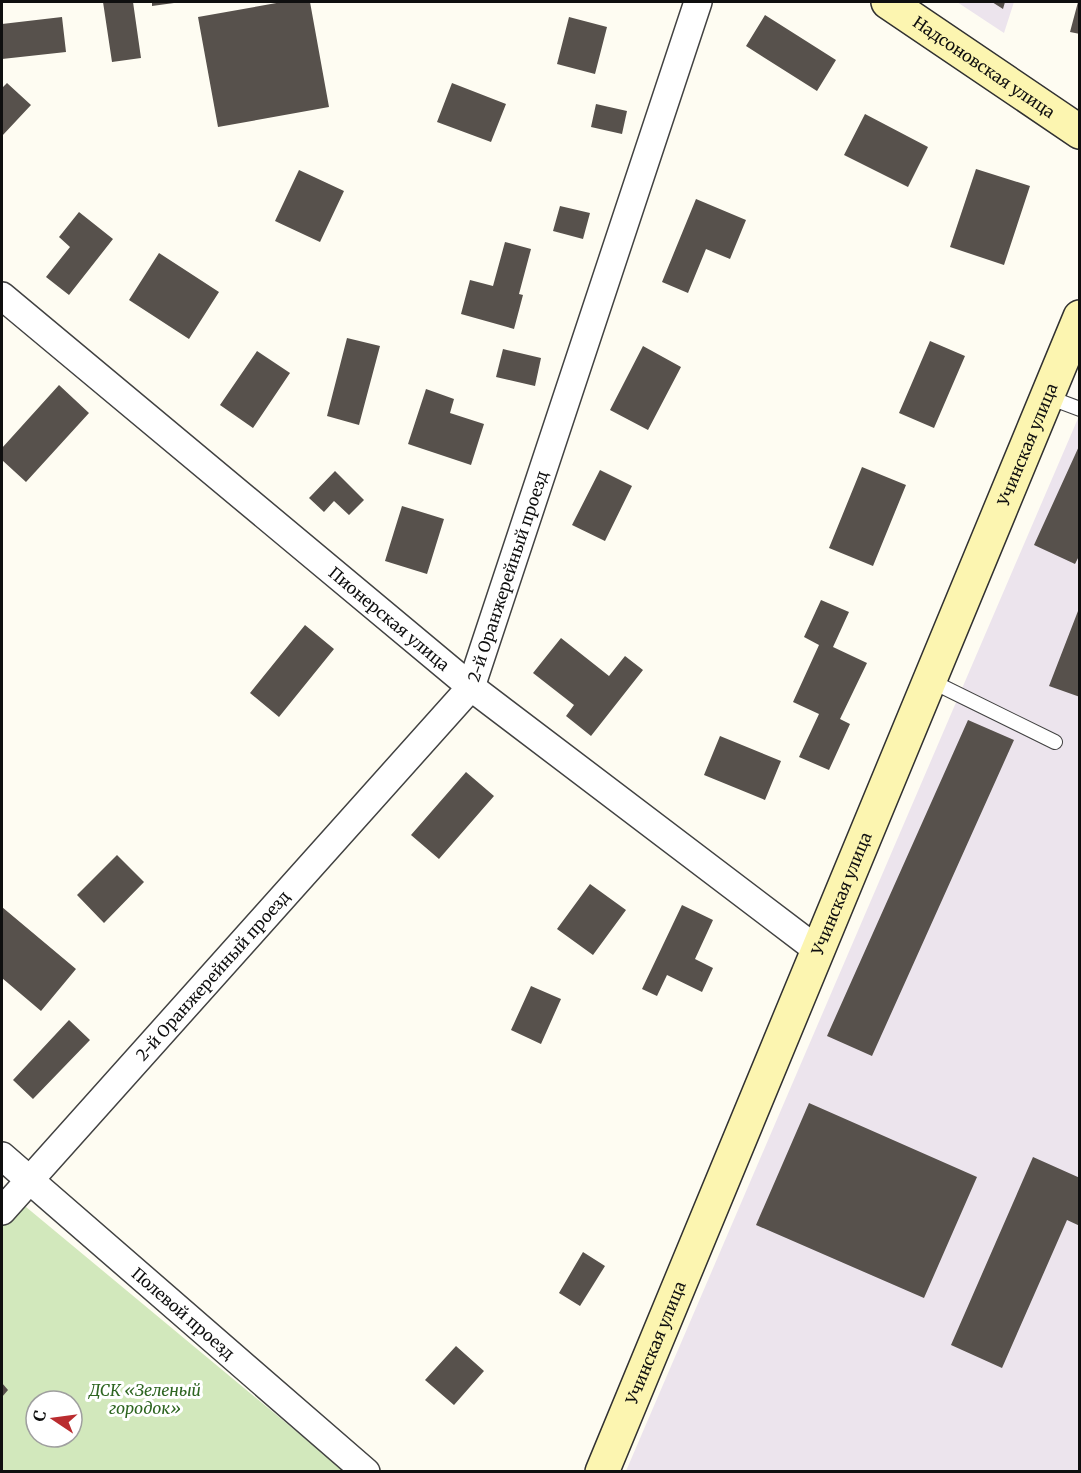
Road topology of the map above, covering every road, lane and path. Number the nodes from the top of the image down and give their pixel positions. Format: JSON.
{"nodes":[{"id":1,"x":698,"y":2,"type":"edge"},
{"id":2,"x":888,"y":2,"type":"edge"},
{"id":3,"x":1080,"y":132,"type":"edge"},
{"id":4,"x":2,"y":296,"type":"edge"},
{"id":5,"x":1080,"y":317,"type":"edge"},
{"id":6,"x":1048,"y":397,"type":"junction"},
{"id":7,"x":1080,"y":409,"type":"edge"},
{"id":8,"x":929,"y":680,"type":"junction"},
{"id":9,"x":471,"y":687,"type":"junction"},
{"id":10,"x":1055,"y":742,"type":"dead end"},
{"id":11,"x":816,"y":949,"type":"junction"},
{"id":12,"x":2,"y":1156,"type":"edge"},
{"id":13,"x":28,"y":1180,"type":"junction"},
{"id":14,"x":2,"y":1211,"type":"edge"},
{"id":15,"x":366,"y":1472,"type":"edge"},
{"id":16,"x":602,"y":1472,"type":"edge"}],
"edges":[{"from":1,"to":9,"type":"street","name":"2-й Оранжерейный проезд"},
{"from":2,"to":3,"type":"main road","name":"Надсоновская улица"},
{"from":4,"to":9,"type":"street","name":"Пионерская улица"},
{"from":5,"to":6,"type":"main road","name":"Учинская улица"},
{"from":6,"to":7,"type":"lane"},
{"from":6,"to":8,"type":"main road","name":"Учинская улица"},
{"from":8,"to":10,"type":"lane"},
{"from":8,"to":11,"type":"main road","name":"Учинская улица"},
{"from":9,"to":11,"type":"street","name":"Пионерская улица"},
{"from":9,"to":13,"type":"street","name":"2-й Оранжерейный проезд"},
{"from":11,"to":16,"type":"main road","name":"Учинская улица"},
{"from":12,"to":13,"type":"street","name":"Полевой проезд"},
{"from":13,"to":14,"type":"street","name":"2-й Оранжерейный проезд"},
{"from":13,"to":15,"type":"street","name":"Полевой проезд"}]}
